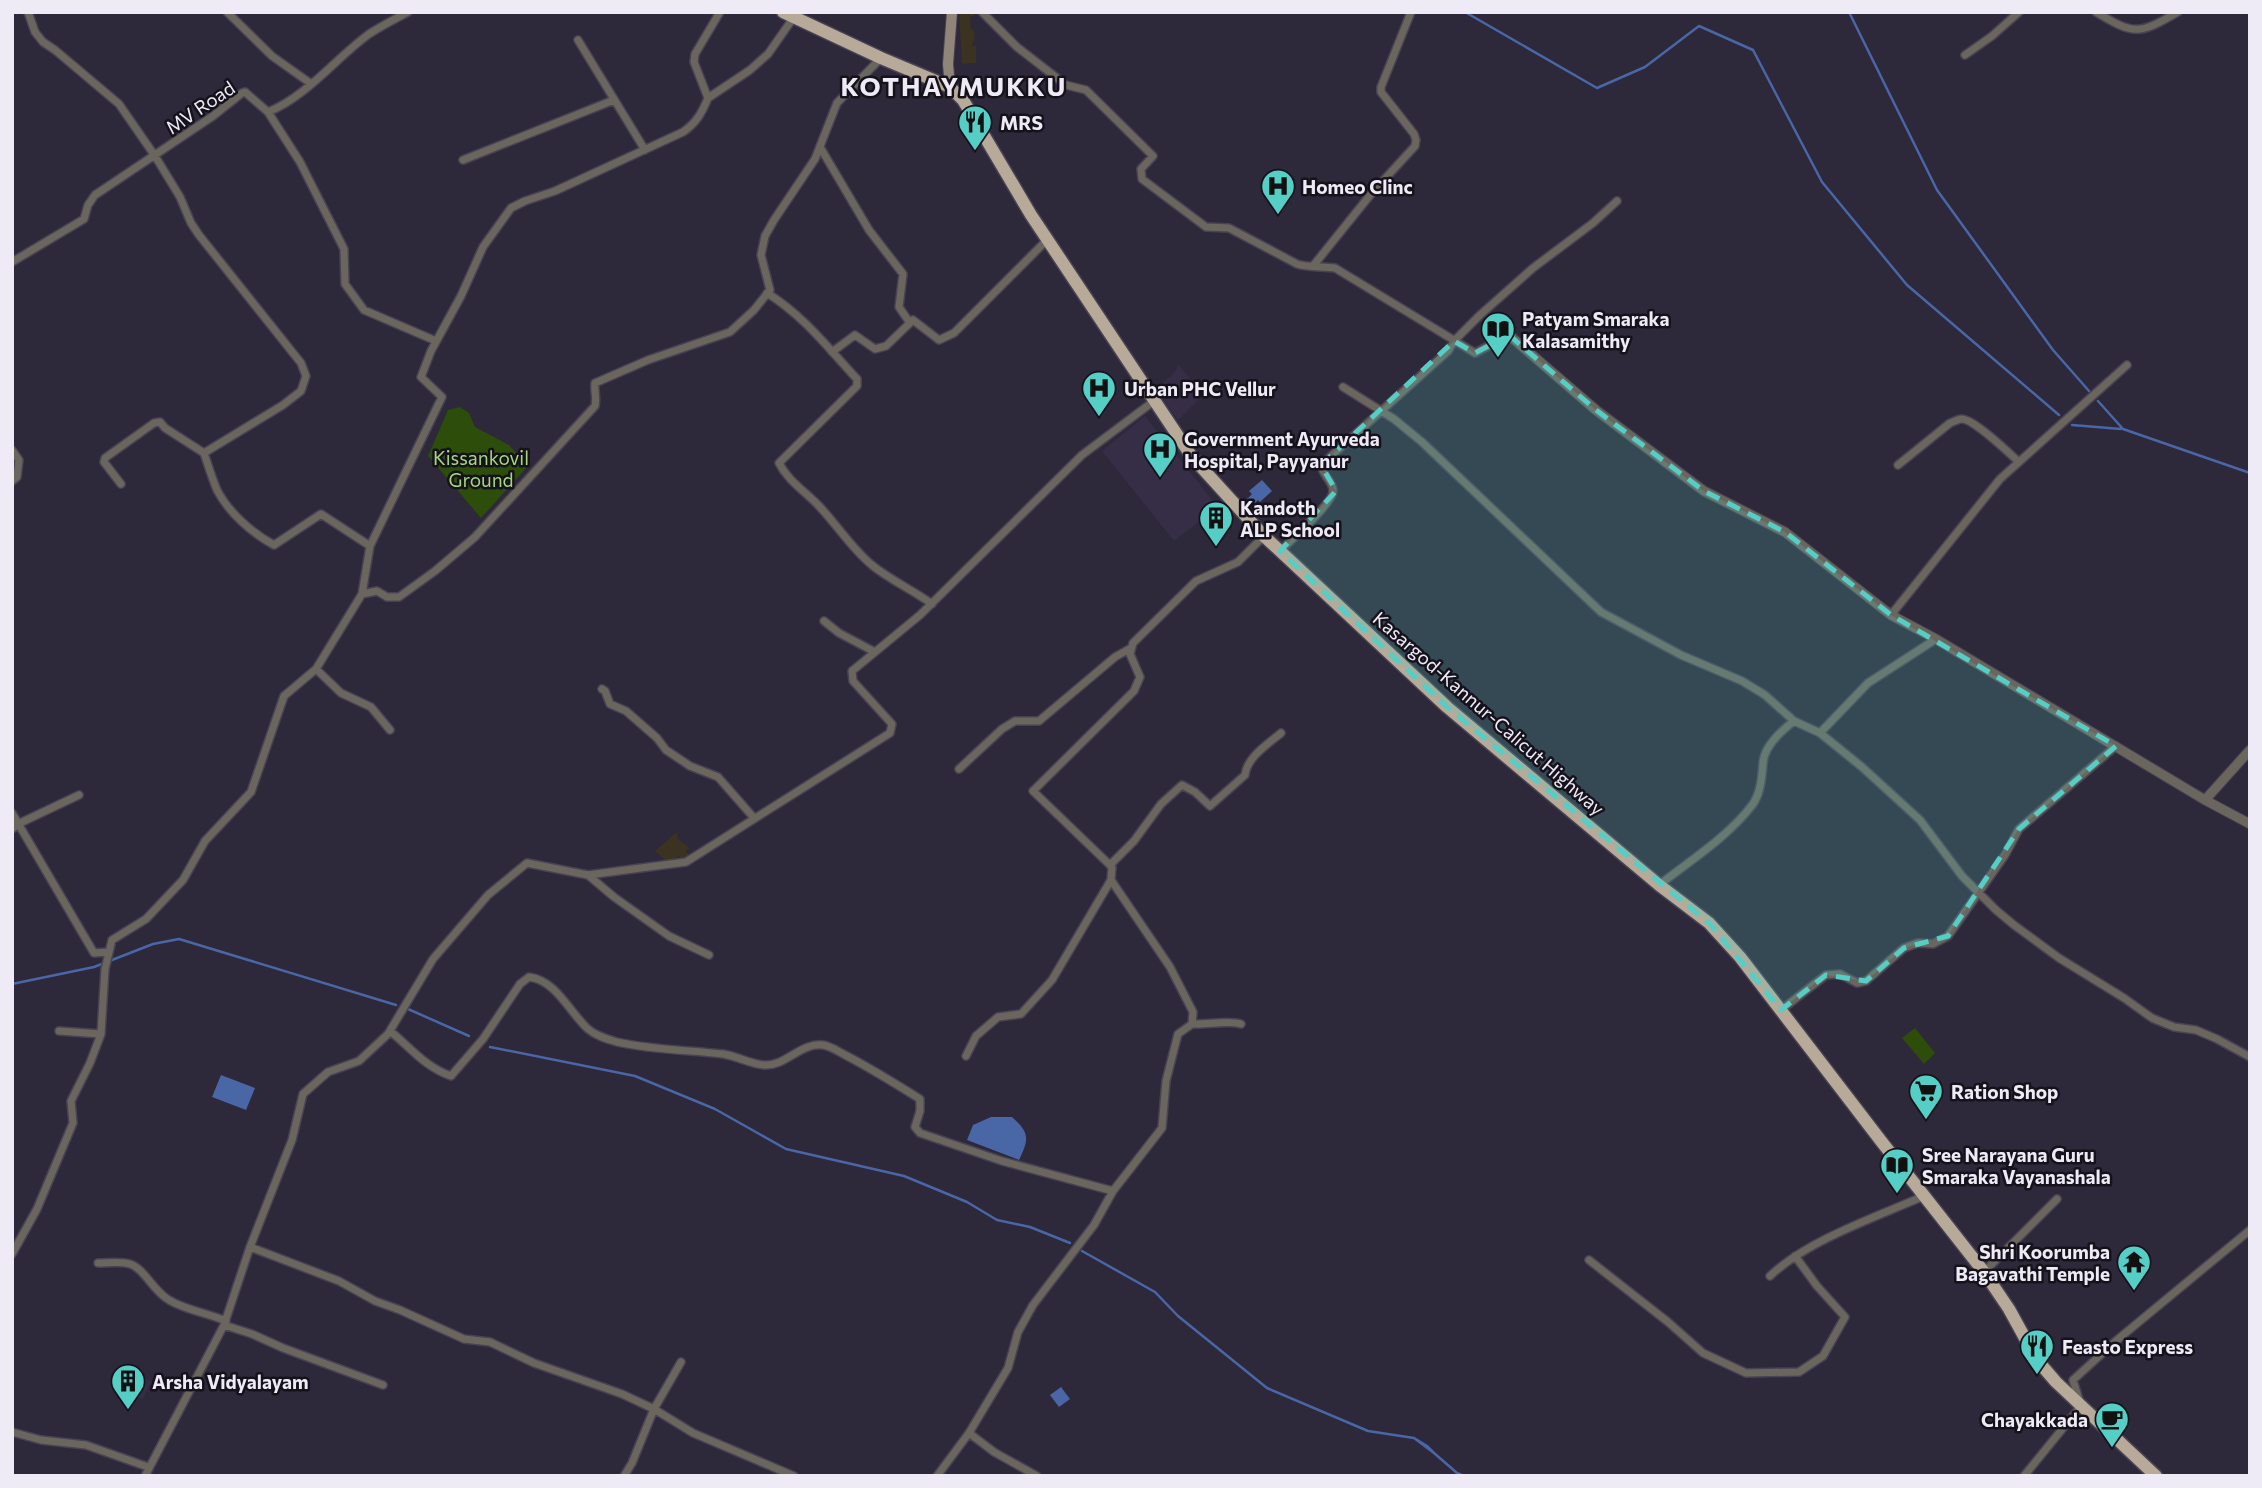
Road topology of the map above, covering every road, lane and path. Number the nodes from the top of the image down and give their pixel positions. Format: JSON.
{"nodes":[{"id":1,"x":28,"y":12,"type":"edge"},
{"id":2,"x":227,"y":12,"type":"edge"},
{"id":3,"x":408,"y":12,"type":"edge"},
{"id":4,"x":720,"y":12,"type":"edge"},
{"id":5,"x":952,"y":12,"type":"edge"},
{"id":6,"x":982,"y":12,"type":"edge"},
{"id":7,"x":1411,"y":12,"type":"edge"},
{"id":8,"x":2019,"y":12,"type":"edge"},
{"id":9,"x":2096,"y":12,"type":"edge"},
{"id":10,"x":2178,"y":12,"type":"edge"},
{"id":11,"x":789,"y":15,"type":"edge"},
{"id":12,"x":578,"y":40,"type":"dead end"},
{"id":13,"x":1965,"y":55,"type":"dead end"},
{"id":14,"x":881,"y":58,"type":"junction"},
{"id":15,"x":310,"y":83,"type":"junction"},
{"id":16,"x":950,"y":87,"type":"junction"},
{"id":17,"x":708,"y":98,"type":"junction"},
{"id":18,"x":614,"y":100,"type":"junction"},
{"id":19,"x":268,"y":112,"type":"junction"},
{"id":20,"x":820,"y":147,"type":"junction"},
{"id":21,"x":645,"y":150,"type":"junction"},
{"id":22,"x":155,"y":156,"type":"junction"},
{"id":23,"x":463,"y":160,"type":"dead end"},
{"id":24,"x":1618,"y":201,"type":"dead end"},
{"id":25,"x":1047,"y":240,"type":"junction"},
{"id":26,"x":12,"y":262,"type":"edge"},
{"id":27,"x":1313,"y":266,"type":"junction"},
{"id":28,"x":767,"y":293,"type":"junction"},
{"id":29,"x":910,"y":323,"type":"junction"},
{"id":30,"x":1509,"y":335,"type":"joint"},
{"id":31,"x":436,"y":341,"type":"junction"},
{"id":32,"x":1454,"y":341,"type":"junction"},
{"id":33,"x":832,"y":352,"type":"junction"},
{"id":34,"x":2127,"y":365,"type":"dead end"},
{"id":35,"x":1343,"y":387,"type":"dead end"},
{"id":36,"x":1154,"y":401,"type":"junction"},
{"id":37,"x":1382,"y":412,"type":"junction"},
{"id":38,"x":12,"y":450,"type":"edge"},
{"id":39,"x":204,"y":453,"type":"junction"},
{"id":40,"x":2019,"y":462,"type":"junction"},
{"id":41,"x":1898,"y":465,"type":"dead end"},
{"id":42,"x":12,"y":481,"type":"edge"},
{"id":43,"x":121,"y":484,"type":"dead end"},
{"id":44,"x":1264,"y":537,"type":"junction"},
{"id":45,"x":370,"y":545,"type":"junction"},
{"id":46,"x":1280,"y":551,"type":"junction"},
{"id":47,"x":362,"y":594,"type":"junction"},
{"id":48,"x":932,"y":604,"type":"junction"},
{"id":49,"x":1891,"y":615,"type":"junction"},
{"id":50,"x":824,"y":621,"type":"dead end"},
{"id":51,"x":1936,"y":639,"type":"junction"},
{"id":52,"x":1132,"y":647,"type":"junction"},
{"id":53,"x":875,"y":652,"type":"junction"},
{"id":54,"x":316,"y":669,"type":"junction"},
{"id":55,"x":602,"y":689,"type":"dead end"},
{"id":56,"x":1794,"y":721,"type":"junction"},
{"id":57,"x":390,"y":730,"type":"dead end"},
{"id":58,"x":1282,"y":733,"type":"dead end"},
{"id":59,"x":1820,"y":733,"type":"junction"},
{"id":60,"x":2116,"y":746,"type":"junction"},
{"id":61,"x":2250,"y":750,"type":"edge"},
{"id":62,"x":959,"y":769,"type":"dead end"},
{"id":63,"x":79,"y":795,"type":"dead end"},
{"id":64,"x":2206,"y":800,"type":"junction"},
{"id":65,"x":12,"y":813,"type":"edge"},
{"id":66,"x":754,"y":818,"type":"junction"},
{"id":67,"x":20,"y":823,"type":"junction"},
{"id":68,"x":2250,"y":824,"type":"edge"},
{"id":69,"x":12,"y":830,"type":"edge"},
{"id":70,"x":1110,"y":865,"type":"junction"},
{"id":71,"x":588,"y":875,"type":"junction"},
{"id":72,"x":1111,"y":880,"type":"junction"},
{"id":73,"x":1659,"y":885,"type":"junction"},
{"id":74,"x":1978,"y":893,"type":"junction"},
{"id":75,"x":108,"y":954,"type":"junction"},
{"id":76,"x":709,"y":955,"type":"dead end"},
{"id":77,"x":1781,"y":1010,"type":"junction"},
{"id":78,"x":1192,"y":1024,"type":"junction"},
{"id":79,"x":1241,"y":1024,"type":"dead end"},
{"id":80,"x":59,"y":1031,"type":"dead end"},
{"id":81,"x":390,"y":1031,"type":"junction"},
{"id":82,"x":101,"y":1034,"type":"junction"},
{"id":83,"x":966,"y":1056,"type":"dead end"},
{"id":84,"x":2250,"y":1057,"type":"edge"},
{"id":85,"x":1113,"y":1191,"type":"junction"},
{"id":86,"x":1924,"y":1196,"type":"junction"},
{"id":87,"x":2057,"y":1199,"type":"dead end"},
{"id":88,"x":2250,"y":1230,"type":"edge"},
{"id":89,"x":250,"y":1247,"type":"junction"},
{"id":90,"x":12,"y":1254,"type":"edge"},
{"id":91,"x":1795,"y":1256,"type":"junction"},
{"id":92,"x":1589,"y":1260,"type":"dead end"},
{"id":93,"x":97,"y":1263,"type":"dead end"},
{"id":94,"x":1984,"y":1272,"type":"junction"},
{"id":95,"x":1770,"y":1276,"type":"dead end"},
{"id":96,"x":225,"y":1323,"type":"junction"},
{"id":97,"x":681,"y":1362,"type":"dead end"},
{"id":98,"x":383,"y":1385,"type":"dead end"},
{"id":99,"x":2081,"y":1406,"type":"junction"},
{"id":100,"x":654,"y":1409,"type":"junction"},
{"id":101,"x":12,"y":1433,"type":"edge"},
{"id":102,"x":969,"y":1433,"type":"junction"},
{"id":103,"x":148,"y":1467,"type":"junction"},
{"id":104,"x":145,"y":1476,"type":"edge"},
{"id":105,"x":624,"y":1476,"type":"edge"},
{"id":106,"x":794,"y":1476,"type":"edge"},
{"id":107,"x":937,"y":1476,"type":"edge"},
{"id":108,"x":1037,"y":1476,"type":"edge"},
{"id":109,"x":2024,"y":1476,"type":"edge"},
{"id":110,"x":2156,"y":1476,"type":"edge"}],
"edges":[{"from":1,"to":22,"type":"street"},
{"from":2,"to":15,"type":"street"},
{"from":3,"to":15,"type":"street"},
{"from":4,"to":17,"type":"street"},
{"from":5,"to":16,"type":"main road"},
{"from":6,"to":27,"type":"street"},
{"from":7,"to":27,"type":"street"},
{"from":8,"to":13,"type":"street"},
{"from":9,"to":10,"type":"street"},
{"from":11,"to":14,"type":"highway"},
{"from":11,"to":17,"type":"street"},
{"from":12,"to":18,"type":"street"},
{"from":14,"to":16,"type":"highway"},
{"from":14,"to":20,"type":"street"},
{"from":15,"to":19,"type":"street"},
{"from":16,"to":25,"type":"highway","name":"Kasargod-Kannur-Calicut Highway"},
{"from":17,"to":21,"type":"street"},
{"from":18,"to":21,"type":"street"},
{"from":18,"to":23,"type":"street"},
{"from":19,"to":22,"type":"street","name":"MV Road"},
{"from":19,"to":31,"type":"street"},
{"from":20,"to":28,"type":"street"},
{"from":20,"to":29,"type":"street"},
{"from":21,"to":31,"type":"street"},
{"from":22,"to":26,"type":"street","name":"MV Road"},
{"from":22,"to":39,"type":"street"},
{"from":24,"to":32,"type":"street"},
{"from":25,"to":29,"type":"street"},
{"from":25,"to":36,"type":"highway","name":"Kasargod-Kannur-Calicut Highway"},
{"from":27,"to":32,"type":"street"},
{"from":28,"to":33,"type":"street"},
{"from":28,"to":47,"type":"street"},
{"from":29,"to":33,"type":"street"},
{"from":30,"to":32,"type":"street"},
{"from":30,"to":49,"type":"street"},
{"from":31,"to":45,"type":"street"},
{"from":32,"to":37,"type":"street"},
{"from":33,"to":48,"type":"street"},
{"from":34,"to":40,"type":"street"},
{"from":35,"to":37,"type":"street"},
{"from":36,"to":44,"type":"highway","name":"Kasargod-Kannur-Calicut Highway"},
{"from":36,"to":48,"type":"street"},
{"from":37,"to":46,"type":"street"},
{"from":37,"to":56,"type":"street"},
{"from":38,"to":42,"type":"street"},
{"from":39,"to":43,"type":"street"},
{"from":39,"to":45,"type":"street"},
{"from":40,"to":41,"type":"street"},
{"from":40,"to":49,"type":"street"},
{"from":44,"to":46,"type":"highway","name":"Kasargod-Kannur-Calicut Highway"},
{"from":44,"to":52,"type":"street"},
{"from":45,"to":47,"type":"street"},
{"from":46,"to":73,"type":"highway","name":"Kasargod-Kannur-Calicut Highway"},
{"from":47,"to":54,"type":"street"},
{"from":48,"to":53,"type":"street"},
{"from":49,"to":51,"type":"street"},
{"from":50,"to":53,"type":"street"},
{"from":51,"to":59,"type":"street"},
{"from":51,"to":60,"type":"street"},
{"from":52,"to":62,"type":"street"},
{"from":52,"to":70,"type":"street"},
{"from":53,"to":66,"type":"street"},
{"from":54,"to":57,"type":"street"},
{"from":54,"to":75,"type":"street"},
{"from":55,"to":66,"type":"street"},
{"from":56,"to":59,"type":"street"},
{"from":56,"to":73,"type":"street"},
{"from":58,"to":70,"type":"street"},
{"from":59,"to":74,"type":"street"},
{"from":60,"to":64,"type":"street"},
{"from":60,"to":74,"type":"street"},
{"from":61,"to":64,"type":"street"},
{"from":63,"to":67,"type":"street"},
{"from":64,"to":68,"type":"street"},
{"from":65,"to":67,"type":"street"},
{"from":66,"to":71,"type":"street"},
{"from":67,"to":69,"type":"street"},
{"from":67,"to":75,"type":"street"},
{"from":70,"to":72,"type":"street"},
{"from":71,"to":76,"type":"street"},
{"from":71,"to":81,"type":"street"},
{"from":72,"to":78,"type":"street"},
{"from":72,"to":83,"type":"street"},
{"from":73,"to":77,"type":"highway","name":"Kasargod-Kannur-Calicut Highway"},
{"from":74,"to":77,"type":"street"},
{"from":74,"to":84,"type":"street"},
{"from":75,"to":82,"type":"street"},
{"from":77,"to":86,"type":"highway","name":"Kasargod-Kannur-Calicut Highway"},
{"from":78,"to":79,"type":"street"},
{"from":78,"to":85,"type":"street"},
{"from":80,"to":82,"type":"street"},
{"from":81,"to":85,"type":"street"},
{"from":81,"to":89,"type":"street"},
{"from":82,"to":90,"type":"street"},
{"from":85,"to":102,"type":"street"},
{"from":86,"to":91,"type":"street"},
{"from":86,"to":94,"type":"highway","name":"Kasargod-Kannur-Calicut Highway"},
{"from":87,"to":94,"type":"street"},
{"from":88,"to":99,"type":"street"},
{"from":89,"to":96,"type":"street"},
{"from":89,"to":100,"type":"street"},
{"from":91,"to":92,"type":"street"},
{"from":91,"to":95,"type":"street"},
{"from":93,"to":96,"type":"street"},
{"from":94,"to":99,"type":"highway","name":"Kasargod-Kannur-Calicut Highway"},
{"from":96,"to":98,"type":"street"},
{"from":96,"to":103,"type":"street"},
{"from":97,"to":100,"type":"street"},
{"from":99,"to":109,"type":"street"},
{"from":99,"to":110,"type":"highway","name":"Kasargod-Kannur-Calicut Highway"},
{"from":100,"to":105,"type":"street"},
{"from":100,"to":106,"type":"street"},
{"from":101,"to":103,"type":"street"},
{"from":102,"to":107,"type":"street"},
{"from":102,"to":108,"type":"street"},
{"from":103,"to":104,"type":"street"}]}
